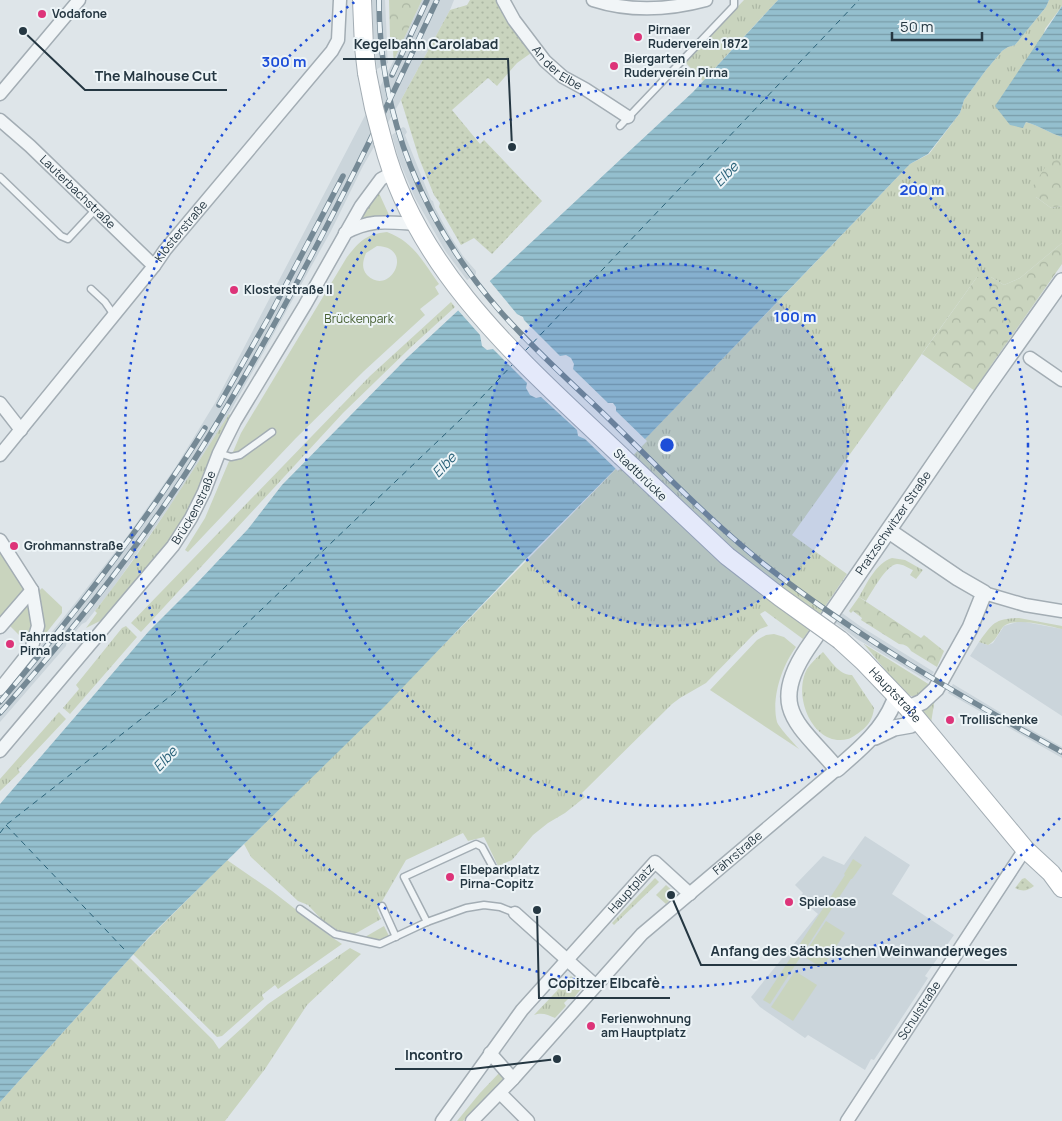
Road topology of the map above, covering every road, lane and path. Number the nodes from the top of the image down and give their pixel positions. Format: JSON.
{"nodes":[{"id":1,"x":79,"y":0,"type":"edge"},
{"id":2,"x":340,"y":0,"type":"edge"},
{"id":3,"x":362,"y":0,"type":"edge"},
{"id":4,"x":503,"y":0,"type":"edge"},
{"id":5,"x":593,"y":0,"type":"edge"},
{"id":6,"x":706,"y":0,"type":"edge"},
{"id":7,"x":734,"y":0,"type":"edge"},
{"id":8,"x":653,"y":4,"type":"edge"},
{"id":9,"x":0,"y":94,"type":"edge"},
{"id":10,"x":0,"y":120,"type":"edge"},
{"id":11,"x":624,"y":122,"type":"joint"},
{"id":12,"x":392,"y":174,"type":"junction"},
{"id":13,"x":0,"y":177,"type":"edge"},
{"id":14,"x":95,"y":210,"type":"junction"},
{"id":15,"x":415,"y":224,"type":"junction"},
{"id":16,"x":346,"y":233,"type":"junction"},
{"id":17,"x":154,"y":266,"type":"junction"},
{"id":18,"x":1062,"y":281,"type":"edge"},
{"id":19,"x":91,"y":288,"type":"dead end"},
{"id":20,"x":114,"y":315,"type":"junction"},
{"id":21,"x":1030,"y":358,"type":"dead end"},
{"id":22,"x":1062,"y":380,"type":"edge"},
{"id":23,"x":0,"y":403,"type":"edge"},
{"id":24,"x":21,"y":430,"type":"junction"},
{"id":25,"x":272,"y":432,"type":"dead end"},
{"id":26,"x":219,"y":453,"type":"junction"},
{"id":27,"x":0,"y":455,"type":"edge"},
{"id":28,"x":889,"y":530,"type":"junction"},
{"id":29,"x":0,"y":540,"type":"edge"},
{"id":30,"x":32,"y":590,"type":"junction"},
{"id":31,"x":984,"y":594,"type":"junction"},
{"id":32,"x":1062,"y":611,"type":"edge"},
{"id":33,"x":0,"y":627,"type":"edge"},
{"id":34,"x":874,"y":673,"type":"joint"},
{"id":35,"x":0,"y":689,"type":"edge"},
{"id":36,"x":901,"y":705,"type":"junction"},
{"id":37,"x":911,"y":726,"type":"junction"},
{"id":38,"x":871,"y":739,"type":"junction"},
{"id":39,"x":0,"y":752,"type":"edge"},
{"id":40,"x":837,"y":769,"type":"junction"},
{"id":41,"x":974,"y":786,"type":"junction"},
{"id":42,"x":1025,"y":848,"type":"junction"},
{"id":43,"x":494,"y":869,"type":"dead end"},
{"id":44,"x":1062,"y":888,"type":"edge"},
{"id":45,"x":690,"y":894,"type":"junction"},
{"id":46,"x":382,"y":906,"type":"dead end"},
{"id":47,"x":300,"y":909,"type":"dead end"},
{"id":48,"x":515,"y":913,"type":"joint"},
{"id":49,"x":427,"y":922,"type":"junction"},
{"id":50,"x":396,"y":937,"type":"junction"},
{"id":51,"x":567,"y":960,"type":"junction"},
{"id":52,"x":595,"y":986,"type":"junction"},
{"id":53,"x":490,"y":1053,"type":"junction"},
{"id":54,"x":514,"y":1078,"type":"junction"},
{"id":55,"x":500,"y":1093,"type":"junction"},
{"id":56,"x":442,"y":1121,"type":"edge"},
{"id":57,"x":472,"y":1121,"type":"edge"},
{"id":58,"x":528,"y":1121,"type":"edge"},
{"id":59,"x":847,"y":1121,"type":"edge"}],
"edges":[{"from":1,"to":9,"type":"street"},
{"from":2,"to":17,"type":"street","name":"Klosterstraße"},
{"from":3,"to":12,"type":"main road","name":"Stadtbrücke","bridge":true},
{"from":4,"to":11,"type":"street","name":"An der Elbe"},
{"from":5,"to":8,"type":"street"},
{"from":6,"to":8,"type":"street"},
{"from":7,"to":11,"type":"lane"},
{"from":10,"to":14,"type":"street","name":"Lauterbachstraße"},
{"from":12,"to":15,"type":"main road","name":"Stadtbrücke"},
{"from":12,"to":16,"type":"street","name":"Brückenstraße"},
{"from":13,"to":14,"type":"lane"},
{"from":14,"to":17,"type":"street","name":"Lauterbachstraße"},
{"from":15,"to":16,"type":"street"},
{"from":15,"to":34,"type":"main road","name":"Stadtbrücke","bridge":true},
{"from":16,"to":26,"type":"street","name":"Brückenstraße"},
{"from":17,"to":20,"type":"street","name":"Klosterstraße"},
{"from":18,"to":28,"type":"street","name":"Pratzschwitzer Straße"},
{"from":19,"to":20,"type":"lane"},
{"from":20,"to":24,"type":"street","name":"Klosterstraße"},
{"from":21,"to":22,"type":"street"},
{"from":23,"to":24,"type":"street"},
{"from":24,"to":27,"type":"street","name":"Klosterstraße"},
{"from":25,"to":26,"type":"lane"},
{"from":26,"to":39,"type":"street","name":"Brückenstraße"},
{"from":28,"to":31,"type":"street"},
{"from":28,"to":40,"type":"street","name":"Pratzschwitzer Straße"},
{"from":29,"to":30,"type":"street"},
{"from":30,"to":33,"type":"street"},
{"from":30,"to":35,"type":"street"},
{"from":31,"to":32,"type":"street"},
{"from":31,"to":36,"type":"street"},
{"from":34,"to":36,"type":"main road","name":"Hauptstraße"},
{"from":36,"to":37,"type":"main road","name":"Hauptstraße"},
{"from":36,"to":38,"type":"street"},
{"from":36,"to":41,"type":"main road","name":"Hauptstraße"},
{"from":37,"to":38,"type":"street"},
{"from":37,"to":41,"type":"main road","name":"Hauptstraße"},
{"from":38,"to":40,"type":"street"},
{"from":40,"to":45,"type":"street","name":"Fährstraße"},
{"from":41,"to":42,"type":"main road","name":"Hauptstraße"},
{"from":42,"to":44,"type":"main road","name":"Hauptstraße"},
{"from":42,"to":59,"type":"street","name":"Schulstraße"},
{"from":43,"to":49,"type":"lane"},
{"from":45,"to":51,"type":"street","name":"Hauptplatz"},
{"from":45,"to":52,"type":"street"},
{"from":46,"to":50,"type":"lane"},
{"from":47,"to":50,"type":"lane"},
{"from":48,"to":49,"type":"lane"},
{"from":48,"to":51,"type":"street"},
{"from":49,"to":50,"type":"lane"},
{"from":51,"to":52,"type":"street"},
{"from":51,"to":53,"type":"street","name":"Hauptplatz"},
{"from":52,"to":54,"type":"street"},
{"from":53,"to":54,"type":"street"},
{"from":53,"to":56,"type":"street","name":"Hauptplatz"},
{"from":54,"to":55,"type":"street"},
{"from":55,"to":57,"type":"street"},
{"from":55,"to":58,"type":"street"}]}
